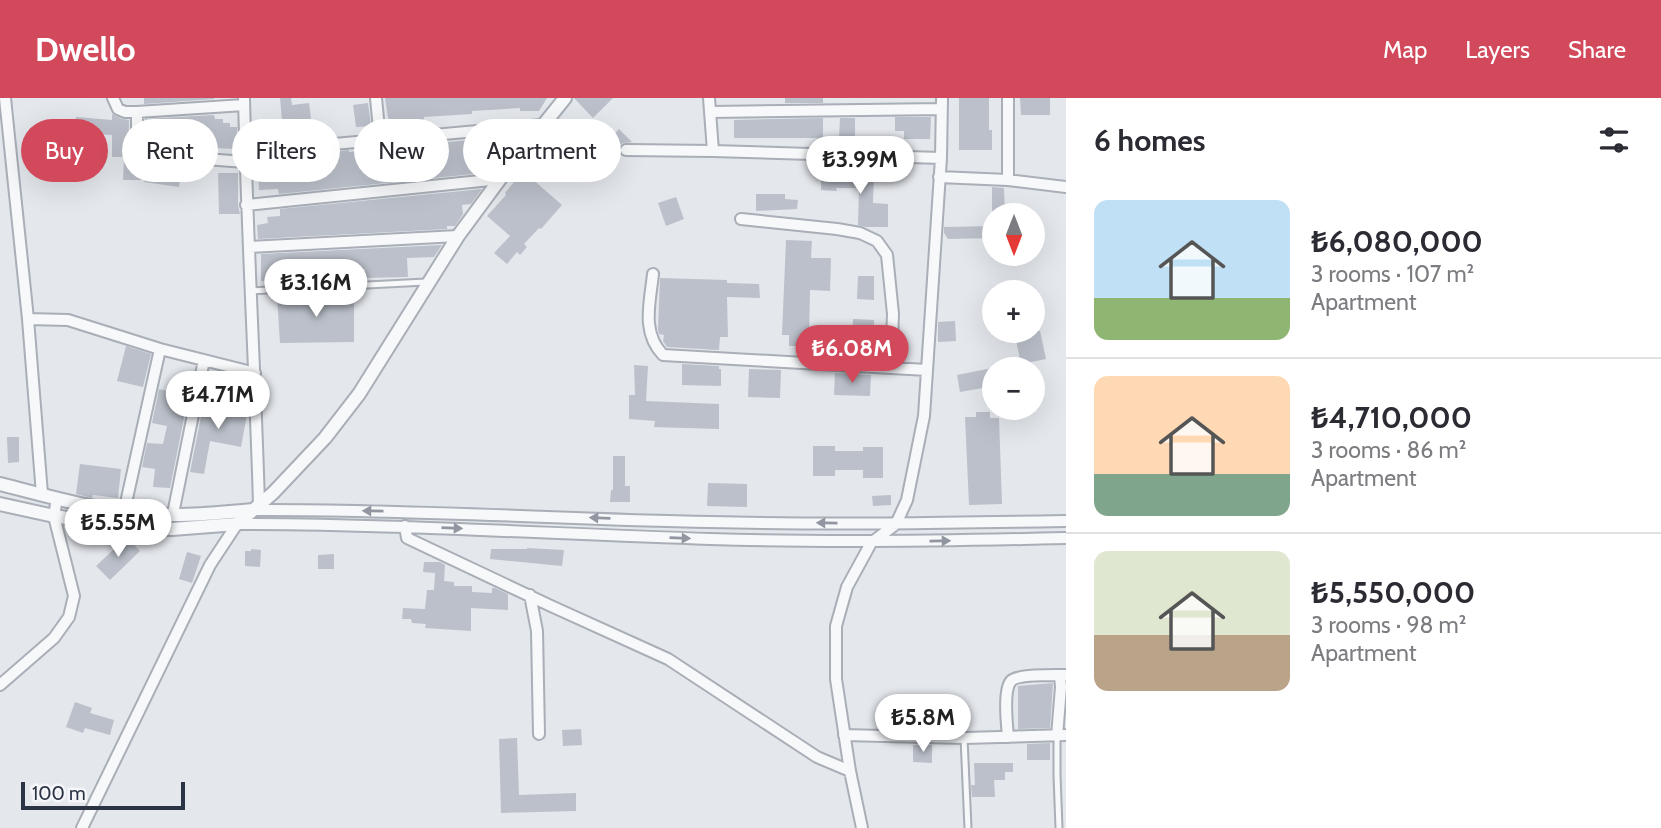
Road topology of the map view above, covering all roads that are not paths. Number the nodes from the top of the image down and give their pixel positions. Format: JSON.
{"nodes":[{"id":1,"x":5,"y":98,"type":"edge"},
{"id":2,"x":113,"y":98,"type":"edge"},
{"id":3,"x":376,"y":98,"type":"edge"},
{"id":4,"x":565,"y":98,"type":"edge"},
{"id":5,"x":709,"y":98,"type":"edge"},
{"id":6,"x":1008,"y":98,"type":"edge"},
{"id":7,"x":244,"y":102,"type":"edge"},
{"id":8,"x":942,"y":103,"type":"edge"},
{"id":9,"x":137,"y":112,"type":"junction"},
{"id":10,"x":711,"y":112,"type":"junction"},
{"id":11,"x":378,"y":119,"type":"edge"},
{"id":12,"x":547,"y":119,"type":"edge"},
{"id":13,"x":626,"y":150,"type":"dead end"},
{"id":14,"x":713,"y":151,"type":"junction"},
{"id":15,"x":232,"y":157,"type":"edge"},
{"id":16,"x":940,"y":158,"type":"junction"},
{"id":17,"x":939,"y":177,"type":"junction"},
{"id":18,"x":1008,"y":180,"type":"junction"},
{"id":19,"x":246,"y":182,"type":"edge"},
{"id":20,"x":471,"y":182,"type":"edge"},
{"id":21,"x":498,"y":182,"type":"edge"},
{"id":22,"x":1066,"y":187,"type":"edge"},
{"id":23,"x":247,"y":205,"type":"junction"},
{"id":24,"x":741,"y":219,"type":"dead end"},
{"id":25,"x":458,"y":236,"type":"junction"},
{"id":26,"x":249,"y":247,"type":"junction"},
{"id":27,"x":653,"y":274,"type":"dead end"},
{"id":28,"x":429,"y":282,"type":"junction"},
{"id":29,"x":251,"y":291,"type":"junction"},
{"id":30,"x":28,"y":319,"type":"junction"},
{"id":31,"x":160,"y":349,"type":"junction"},
{"id":32,"x":204,"y":360,"type":"junction"},
{"id":33,"x":891,"y":368,"type":"junction"},
{"id":34,"x":927,"y":370,"type":"junction"},
{"id":35,"x":256,"y":373,"type":"junction"},
{"id":36,"x":0,"y":484,"type":"edge"},
{"id":37,"x":41,"y":494,"type":"junction"},
{"id":38,"x":57,"y":498,"type":"junction"},
{"id":39,"x":0,"y":504,"type":"edge"},
{"id":40,"x":256,"y":507,"type":"junction"},
{"id":41,"x":124,"y":512,"type":"junction"},
{"id":42,"x":173,"y":514,"type":"junction"},
{"id":43,"x":54,"y":516,"type":"junction"},
{"id":44,"x":1066,"y":521,"type":"edge"},
{"id":45,"x":237,"y":524,"type":"junction"},
{"id":46,"x":896,"y":524,"type":"junction"},
{"id":47,"x":405,"y":526,"type":"junction"},
{"id":48,"x":1066,"y":538,"type":"edge"},
{"id":49,"x":872,"y":542,"type":"junction"},
{"id":50,"x":530,"y":595,"type":"junction"},
{"id":51,"x":1063,"y":675,"type":"edge"},
{"id":52,"x":0,"y":685,"type":"edge"},
{"id":53,"x":539,"y":734,"type":"dead end"},
{"id":54,"x":845,"y":735,"type":"junction"},
{"id":55,"x":1062,"y":736,"type":"edge"},
{"id":56,"x":1008,"y":737,"type":"junction"},
{"id":57,"x":964,"y":738,"type":"junction"},
{"id":58,"x":850,"y":771,"type":"junction"},
{"id":59,"x":82,"y":828,"type":"edge"},
{"id":60,"x":862,"y":828,"type":"edge"},
{"id":61,"x":968,"y":828,"type":"edge"},
{"id":62,"x":1059,"y":828,"type":"edge"}],
"edges":[{"from":1,"to":30,"type":"street"},
{"from":2,"to":9,"type":"street"},
{"from":3,"to":11,"type":"street"},
{"from":4,"to":12,"type":"street"},
{"from":5,"to":10,"type":"street"},
{"from":6,"to":18,"type":"street"},
{"from":7,"to":9,"type":"street"},
{"from":8,"to":10,"type":"street"},
{"from":8,"to":16,"type":"street"},
{"from":9,"to":15,"type":"street"},
{"from":10,"to":14,"type":"street"},
{"from":13,"to":14,"type":"street"},
{"from":14,"to":16,"type":"street"},
{"from":16,"to":17,"type":"street"},
{"from":17,"to":18,"type":"street"},
{"from":17,"to":34,"type":"street"},
{"from":18,"to":22,"type":"street"},
{"from":19,"to":23,"type":"street"},
{"from":20,"to":23,"type":"street"},
{"from":21,"to":25,"type":"street"},
{"from":23,"to":26,"type":"street"},
{"from":24,"to":33,"type":"street"},
{"from":25,"to":26,"type":"street"},
{"from":25,"to":28,"type":"street"},
{"from":26,"to":29,"type":"street"},
{"from":27,"to":33,"type":"street"},
{"from":28,"to":29,"type":"lane"},
{"from":28,"to":40,"type":"street"},
{"from":29,"to":35,"type":"street"},
{"from":30,"to":31,"type":"street"},
{"from":30,"to":37,"type":"street"},
{"from":31,"to":32,"type":"street"},
{"from":31,"to":41,"type":"street"},
{"from":32,"to":35,"type":"street"},
{"from":32,"to":42,"type":"street"},
{"from":33,"to":34,"type":"street"},
{"from":34,"to":46,"type":"street"},
{"from":35,"to":40,"type":"street"},
{"from":36,"to":37,"type":"street"},
{"from":37,"to":38,"type":"street"},
{"from":38,"to":41,"type":"street"},
{"from":38,"to":43,"type":"street"},
{"from":39,"to":43,"type":"street"},
{"from":40,"to":42,"type":"street"},
{"from":40,"to":45,"type":"street"},
{"from":46,"to":40,"type":"street","one_way":true},
{"from":41,"to":42,"type":"street"},
{"from":43,"to":45,"type":"street"},
{"from":43,"to":52,"type":"street"},
{"from":44,"to":46,"type":"street"},
{"from":45,"to":47,"type":"street"},
{"from":45,"to":59,"type":"street"},
{"from":46,"to":49,"type":"street"},
{"from":47,"to":49,"type":"street","one_way":true},
{"from":47,"to":50,"type":"street"},
{"from":49,"to":48,"type":"street","one_way":true},
{"from":49,"to":54,"type":"street"},
{"from":50,"to":53,"type":"street"},
{"from":50,"to":58,"type":"street"},
{"from":51,"to":55,"type":"street"},
{"from":51,"to":56,"type":"street"},
{"from":54,"to":57,"type":"street"},
{"from":54,"to":58,"type":"street"},
{"from":55,"to":56,"type":"street"},
{"from":55,"to":62,"type":"lane"},
{"from":56,"to":57,"type":"street"},
{"from":57,"to":61,"type":"lane"},
{"from":58,"to":60,"type":"street"}]}
